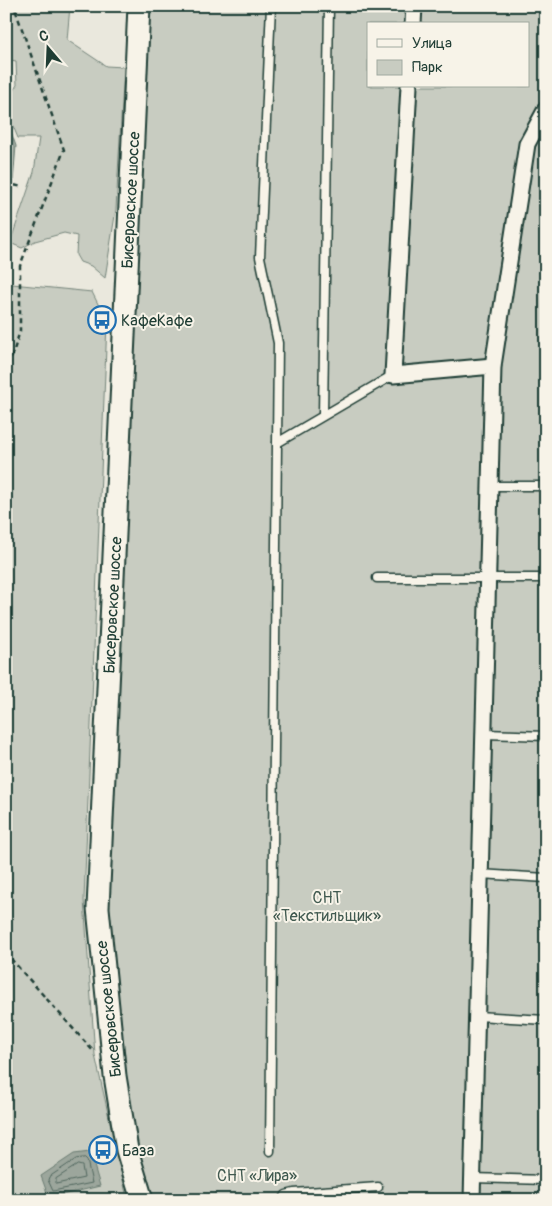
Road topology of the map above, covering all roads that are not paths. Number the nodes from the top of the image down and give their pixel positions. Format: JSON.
{"nodes":[{"id":1,"x":138,"y":6,"type":"edge"},
{"id":2,"x":271,"y":6,"type":"edge"},
{"id":3,"x":329,"y":6,"type":"edge"},
{"id":4,"x":414,"y":6,"type":"edge"},
{"id":5,"x":413,"y":22,"type":"edge"},
{"id":6,"x":409,"y":88,"type":"edge"},
{"id":7,"x":546,"y":109,"type":"edge"},
{"id":8,"x":493,"y":366,"type":"junction"},
{"id":9,"x":393,"y":375,"type":"junction"},
{"id":10,"x":323,"y":415,"type":"junction"},
{"id":11,"x":277,"y":443,"type":"junction"},
{"id":12,"x":490,"y":486,"type":"junction"},
{"id":13,"x":546,"y":486,"type":"edge"},
{"id":14,"x":377,"y":578,"type":"dead end"},
{"id":15,"x":488,"y":578,"type":"junction"},
{"id":16,"x":546,"y":578,"type":"edge"},
{"id":17,"x":484,"y":734,"type":"junction"},
{"id":18,"x":546,"y":736,"type":"edge"},
{"id":19,"x":480,"y":874,"type":"junction"},
{"id":20,"x":546,"y":878,"type":"edge"},
{"id":21,"x":476,"y":1016,"type":"junction"},
{"id":22,"x":546,"y":1020,"type":"edge"},
{"id":23,"x":270,"y":1151,"type":"dead end"},
{"id":24,"x":472,"y":1178,"type":"junction"},
{"id":25,"x":546,"y":1180,"type":"edge"},
{"id":26,"x":378,"y":1187,"type":"dead end"},
{"id":27,"x":142,"y":1200,"type":"edge"},
{"id":28,"x":283,"y":1200,"type":"edge"},
{"id":29,"x":472,"y":1200,"type":"edge"}],
"edges":[{"from":1,"to":27,"type":"main road","name":"Бисеровское шоссе"},
{"from":2,"to":11,"type":"lane"},
{"from":3,"to":10,"type":"lane"},
{"from":4,"to":5,"type":"street"},
{"from":6,"to":9,"type":"street"},
{"from":7,"to":8,"type":"street"},
{"from":8,"to":9,"type":"street"},
{"from":8,"to":12,"type":"street"},
{"from":9,"to":10,"type":"lane"},
{"from":10,"to":11,"type":"lane"},
{"from":11,"to":23,"type":"lane"},
{"from":12,"to":13,"type":"lane"},
{"from":12,"to":15,"type":"street"},
{"from":14,"to":15,"type":"lane"},
{"from":15,"to":16,"type":"lane"},
{"from":15,"to":17,"type":"street"},
{"from":17,"to":18,"type":"lane"},
{"from":17,"to":19,"type":"street"},
{"from":19,"to":20,"type":"lane"},
{"from":19,"to":21,"type":"street"},
{"from":21,"to":22,"type":"lane"},
{"from":21,"to":24,"type":"street"},
{"from":24,"to":25,"type":"lane"},
{"from":24,"to":29,"type":"street"},
{"from":26,"to":28,"type":"lane"}]}
